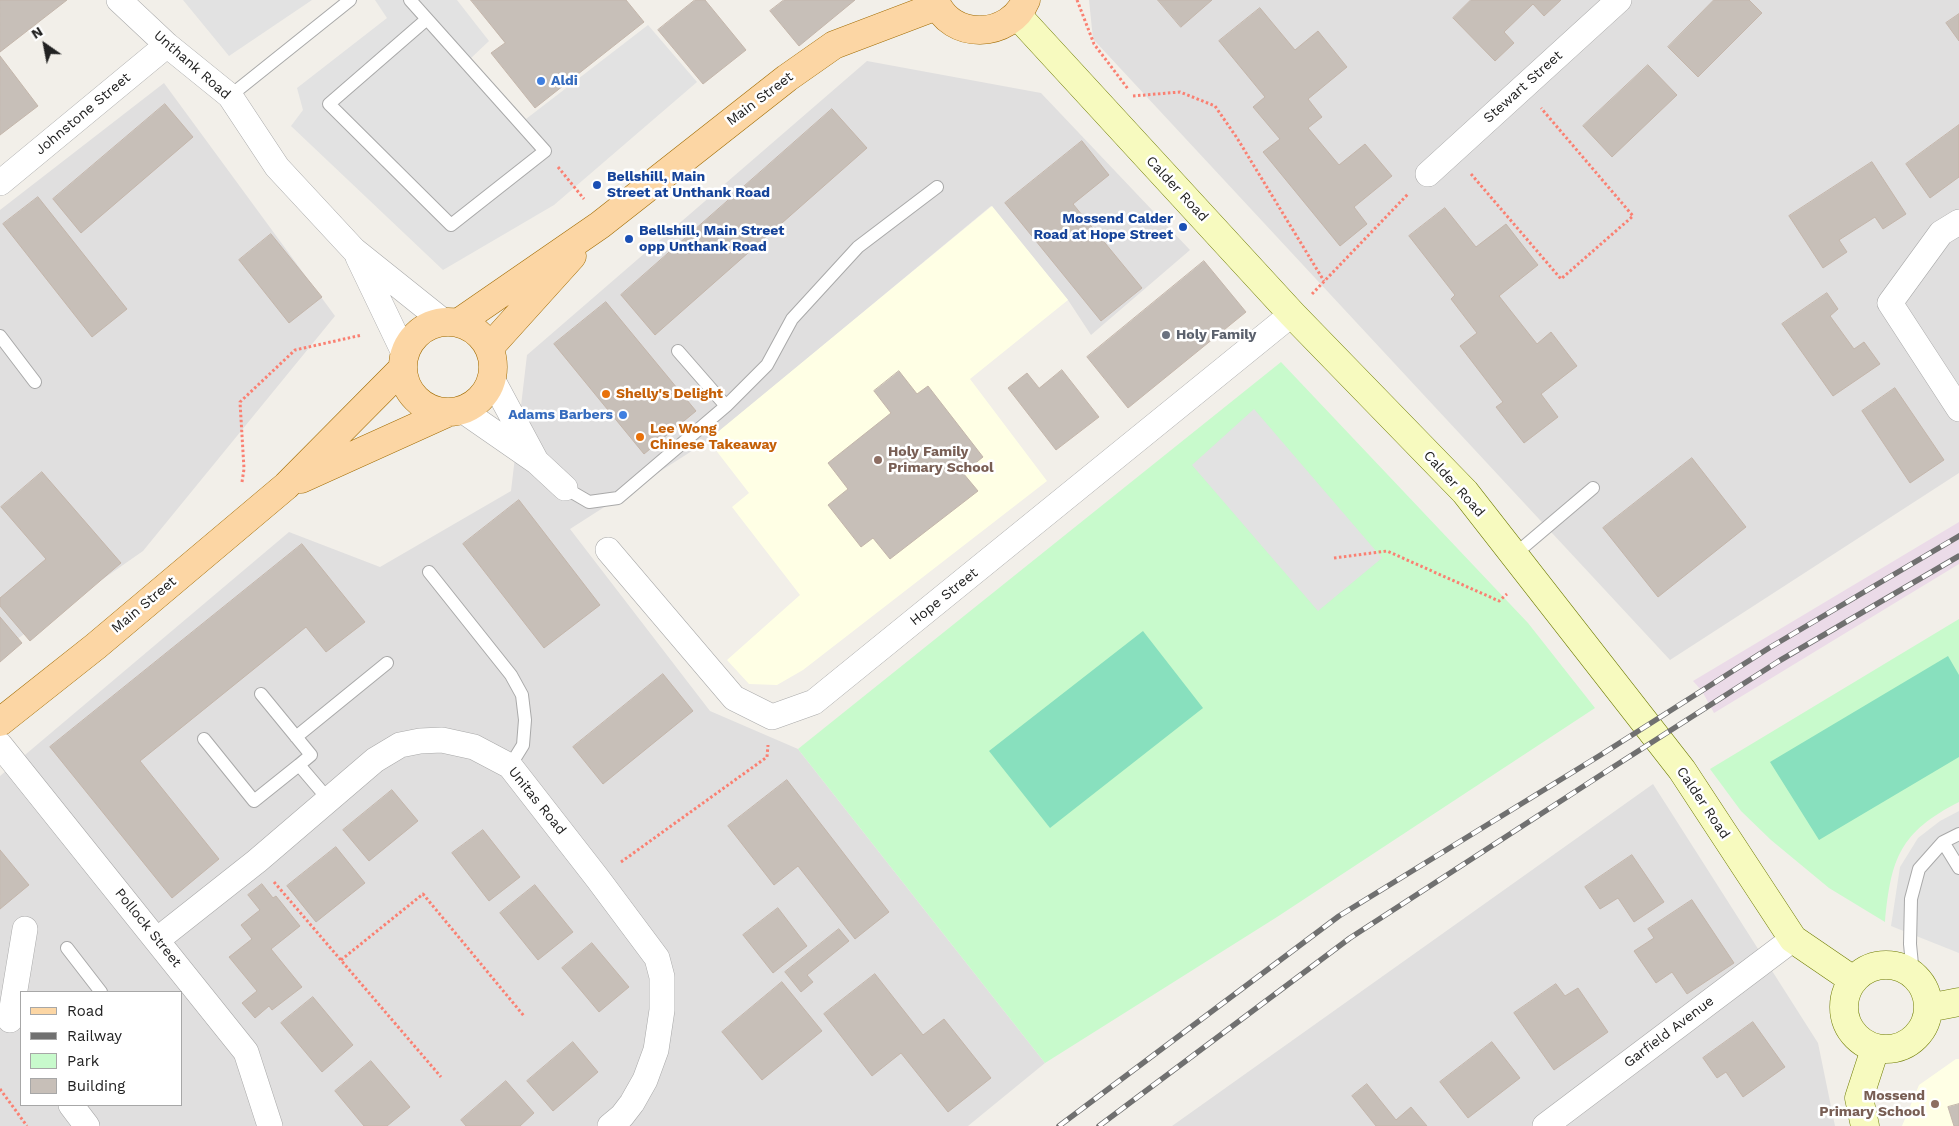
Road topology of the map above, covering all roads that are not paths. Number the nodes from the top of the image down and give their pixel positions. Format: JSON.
{"nodes":[{"id":1,"x":119,"y":0,"type":"edge"},
{"id":2,"x":350,"y":0,"type":"edge"},
{"id":3,"x":410,"y":0,"type":"edge"},
{"id":4,"x":1619,"y":0,"type":"edge"},
{"id":5,"x":936,"y":3,"type":"edge"},
{"id":6,"x":1022,"y":8,"type":"edge"},
{"id":7,"x":428,"y":19,"type":"junction"},
{"id":8,"x":167,"y":45,"type":"junction"},
{"id":9,"x":230,"y":96,"type":"junction"},
{"id":10,"x":1428,"y":174,"type":"road end"},
{"id":11,"x":0,"y":183,"type":"edge"},
{"id":12,"x":937,"y":187,"type":"dead end"},
{"id":13,"x":1959,"y":222,"type":"edge"},
{"id":14,"x":600,"y":225,"type":"junction"},
{"id":15,"x":354,"y":250,"type":"junction"},
{"id":16,"x":1292,"y":314,"type":"junction"},
{"id":17,"x":451,"y":323,"type":"junction"},
{"id":18,"x":0,"y":336,"type":"edge"},
{"id":19,"x":488,"y":348,"type":"junction"},
{"id":20,"x":678,"y":351,"type":"dead end"},
{"id":21,"x":404,"y":361,"type":"junction"},
{"id":22,"x":492,"y":379,"type":"junction"},
{"id":23,"x":35,"y":382,"type":"dead end"},
{"id":24,"x":726,"y":406,"type":"junction"},
{"id":25,"x":1959,"y":409,"type":"edge"},
{"id":26,"x":455,"y":412,"type":"junction"},
{"id":27,"x":536,"y":462,"type":"junction"},
{"id":28,"x":286,"y":486,"type":"junction"},
{"id":29,"x":565,"y":488,"type":"joint"},
{"id":30,"x":1593,"y":488,"type":"dead end"},
{"id":31,"x":608,"y":550,"type":"dead end"},
{"id":32,"x":1522,"y":565,"type":"junction"},
{"id":33,"x":430,"y":572,"type":"dead end"},
{"id":34,"x":387,"y":663,"type":"dead end"},
{"id":35,"x":261,"y":694,"type":"dead end"},
{"id":36,"x":0,"y":722,"type":"edge"},
{"id":37,"x":296,"y":737,"type":"junction"},
{"id":38,"x":204,"y":740,"type":"dead end"},
{"id":39,"x":0,"y":745,"type":"edge"},
{"id":40,"x":299,"y":765,"type":"junction"},
{"id":41,"x":510,"y":766,"type":"junction"},
{"id":42,"x":328,"y":800,"type":"junction"},
{"id":43,"x":1959,"y":834,"type":"edge"},
{"id":44,"x":1943,"y":842,"type":"junction"},
{"id":45,"x":1959,"y":868,"type":"edge"},
{"id":46,"x":25,"y":929,"type":"dead end"},
{"id":47,"x":1793,"y":939,"type":"junction"},
{"id":48,"x":157,"y":940,"type":"junction"},
{"id":49,"x":67,"y":948,"type":"dead end"},
{"id":50,"x":1913,"y":975,"type":"junction"},
{"id":51,"x":1853,"y":980,"type":"junction"},
{"id":52,"x":101,"y":991,"type":"edge"},
{"id":53,"x":1959,"y":1002,"type":"edge"},
{"id":54,"x":1928,"y":1008,"type":"junction"},
{"id":55,"x":10,"y":1026,"type":"edge"},
{"id":56,"x":1875,"y":1049,"type":"junction"},
{"id":57,"x":73,"y":1106,"type":"edge"},
{"id":58,"x":87,"y":1126,"type":"edge"},
{"id":59,"x":270,"y":1126,"type":"edge"},
{"id":60,"x":610,"y":1126,"type":"edge"},
{"id":61,"x":1546,"y":1126,"type":"edge"},
{"id":62,"x":1865,"y":1126,"type":"edge"}],
"edges":[{"from":1,"to":8,"type":"street","name":"Unthank Road"},
{"from":2,"to":9,"type":"lane"},
{"from":3,"to":7,"type":"lane"},
{"from":4,"to":10,"type":"street","name":"Stewart Street"},
{"from":5,"to":6,"type":"main road"},
{"from":5,"to":14,"type":"main road","name":"Main Street"},
{"from":6,"to":16,"type":"main road","name":"Calder Road"},
{"from":7,"to":7,"type":"lane"},
{"from":8,"to":9,"type":"street","name":"Unthank Road"},
{"from":8,"to":11,"type":"street","name":"Johnstone Street"},
{"from":9,"to":15,"type":"street","name":"Unthank Road"},
{"from":12,"to":24,"type":"lane"},
{"from":13,"to":25,"type":"street"},
{"from":14,"to":17,"type":"main road","name":"Main Street"},
{"from":14,"to":19,"type":"main road","name":"Main Street"},
{"from":15,"to":17,"type":"street","name":"Unthank Road"},
{"from":15,"to":21,"type":"street","name":"Unthank Road"},
{"from":16,"to":31,"type":"street","name":"Hope Street"},
{"from":16,"to":32,"type":"main road","name":"Calder Road"},
{"from":17,"to":19,"type":"main road"},
{"from":17,"to":21,"type":"main road"},
{"from":18,"to":23,"type":"lane"},
{"from":19,"to":22,"type":"main road"},
{"from":20,"to":24,"type":"lane"},
{"from":21,"to":26,"type":"main road"},
{"from":21,"to":28,"type":"main road","name":"Main Street"},
{"from":22,"to":26,"type":"main road"},
{"from":22,"to":27,"type":"street"},
{"from":24,"to":29,"type":"lane"},
{"from":26,"to":27,"type":"street"},
{"from":26,"to":28,"type":"main road","name":"Main Street"},
{"from":27,"to":29,"type":"street"},
{"from":28,"to":36,"type":"main road","name":"Main Street"},
{"from":30,"to":32,"type":"lane"},
{"from":32,"to":47,"type":"main road","name":"Calder Road"},
{"from":33,"to":41,"type":"lane"},
{"from":34,"to":37,"type":"lane"},
{"from":35,"to":37,"type":"lane"},
{"from":37,"to":40,"type":"lane"},
{"from":38,"to":40,"type":"lane"},
{"from":39,"to":48,"type":"street","name":"Pollock Street"},
{"from":40,"to":42,"type":"lane"},
{"from":41,"to":42,"type":"street","name":"Unitas Road"},
{"from":41,"to":60,"type":"street","name":"Unitas Road"},
{"from":42,"to":48,"type":"street","name":"Unitas Road"},
{"from":43,"to":44,"type":"lane"},
{"from":44,"to":45,"type":"lane"},
{"from":44,"to":50,"type":"lane"},
{"from":46,"to":55,"type":"street"},
{"from":47,"to":51,"type":"main road","name":"Calder Road"},
{"from":47,"to":61,"type":"street","name":"Garfield Avenue"},
{"from":48,"to":59,"type":"street","name":"Pollock Street"},
{"from":49,"to":52,"type":"lane"},
{"from":50,"to":51,"type":"main road"},
{"from":50,"to":54,"type":"main road"},
{"from":51,"to":56,"type":"main road"},
{"from":53,"to":54,"type":"main road"},
{"from":54,"to":56,"type":"main road"},
{"from":56,"to":62,"type":"main road"},
{"from":57,"to":58,"type":"street"}]}
